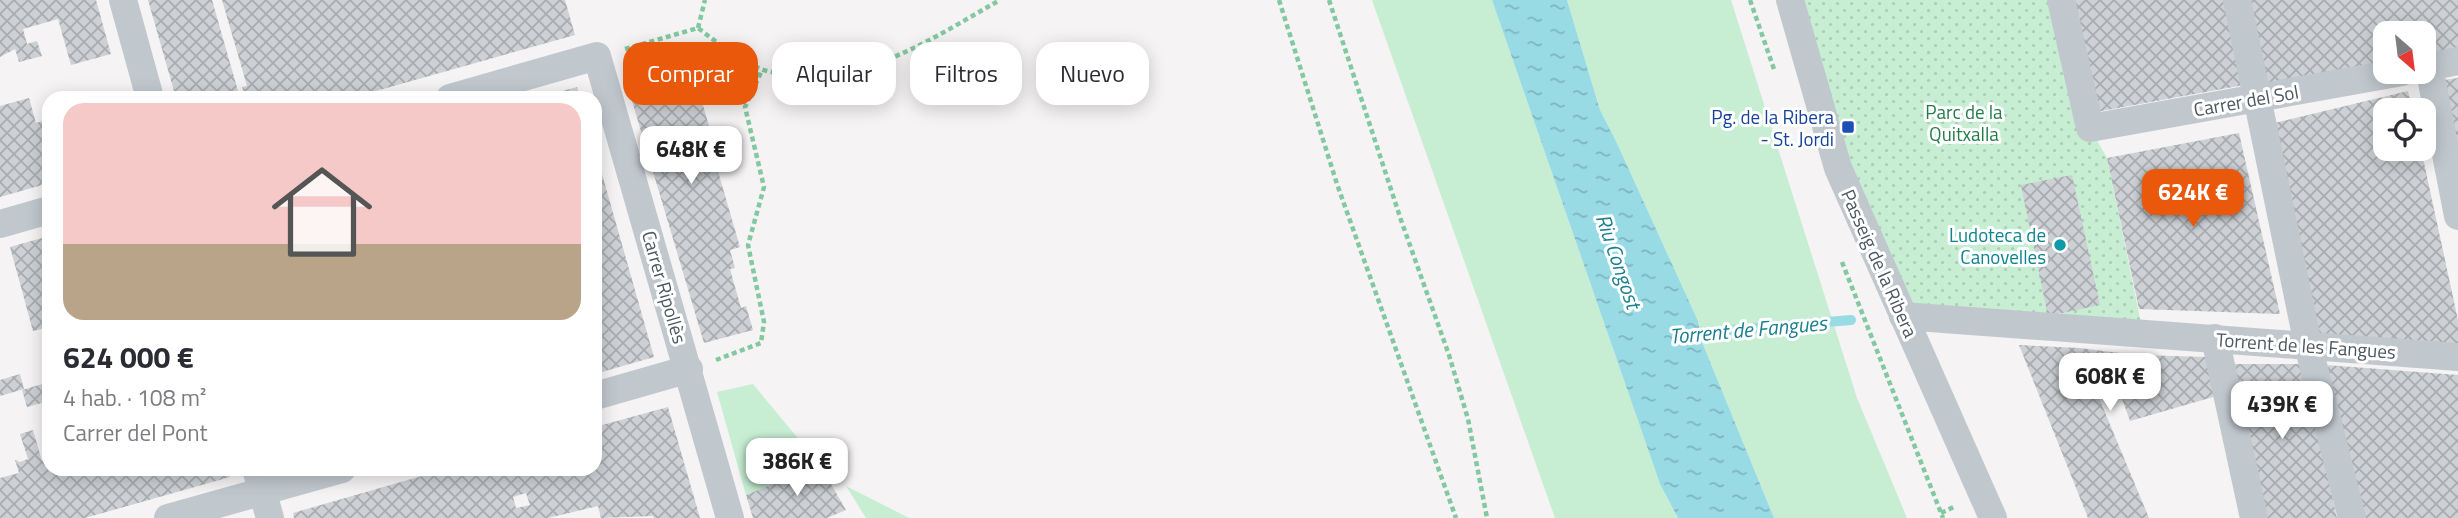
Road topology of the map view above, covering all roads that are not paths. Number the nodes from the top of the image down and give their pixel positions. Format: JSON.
{"nodes":[{"id":1,"x":123,"y":0,"type":"edge"},
{"id":2,"x":1790,"y":0,"type":"edge"},
{"id":3,"x":2061,"y":0,"type":"edge"},
{"id":4,"x":2237,"y":0,"type":"edge"},
{"id":5,"x":2458,"y":61,"type":"edge"},
{"id":6,"x":2436,"y":65,"type":"edge"},
{"id":7,"x":2373,"y":77,"type":"edge"},
{"id":8,"x":2422,"y":84,"type":"edge"},
{"id":9,"x":148,"y":91,"type":"edge"},
{"id":10,"x":474,"y":91,"type":"edge"},
{"id":11,"x":2257,"y":99,"type":"junction"},
{"id":12,"x":42,"y":212,"type":"edge"},
{"id":13,"x":2458,"y":216,"type":"edge"},
{"id":14,"x":0,"y":223,"type":"edge"},
{"id":15,"x":1903,"y":316,"type":"junction"},
{"id":16,"x":2215,"y":338,"type":"junction"},
{"id":17,"x":2308,"y":345,"type":"junction"},
{"id":18,"x":2458,"y":358,"type":"edge"},
{"id":19,"x":689,"y":369,"type":"junction"},
{"id":20,"x":602,"y":394,"type":"edge"},
{"id":21,"x":319,"y":476,"type":"edge"},
{"id":22,"x":263,"y":493,"type":"edge"},
{"id":23,"x":168,"y":518,"type":"edge"},
{"id":24,"x":730,"y":518,"type":"edge"},
{"id":25,"x":1993,"y":518,"type":"edge"},
{"id":26,"x":2254,"y":518,"type":"edge"},
{"id":27,"x":2352,"y":518,"type":"edge"}],
"edges":[{"from":1,"to":9,"type":"street"},
{"from":2,"to":15,"type":"street","name":"Passeig de la Ribera"},
{"from":3,"to":11,"type":"street","name":"Carrer del Sol"},
{"from":4,"to":11,"type":"street"},
{"from":5,"to":6,"type":"street","name":"Carrer del Sol"},
{"from":7,"to":11,"type":"street","name":"Carrer del Sol"},
{"from":8,"to":13,"type":"street"},
{"from":10,"to":19,"type":"street","name":"Carrer Ripollès"},
{"from":11,"to":17,"type":"street"},
{"from":12,"to":14,"type":"street"},
{"from":15,"to":16,"type":"street","name":"Torrent de les Fangues"},
{"from":15,"to":25,"type":"street","name":"Passeig de la Ribera"},
{"from":16,"to":17,"type":"street","name":"Torrent de les Fangues"},
{"from":16,"to":26,"type":"street"},
{"from":17,"to":18,"type":"street","name":"Torrent de les Fangues"},
{"from":17,"to":27,"type":"street"},
{"from":19,"to":20,"type":"street"},
{"from":19,"to":24,"type":"street","name":"Carrer Ripollès"},
{"from":21,"to":22,"type":"street"},
{"from":22,"to":23,"type":"street"}]}
